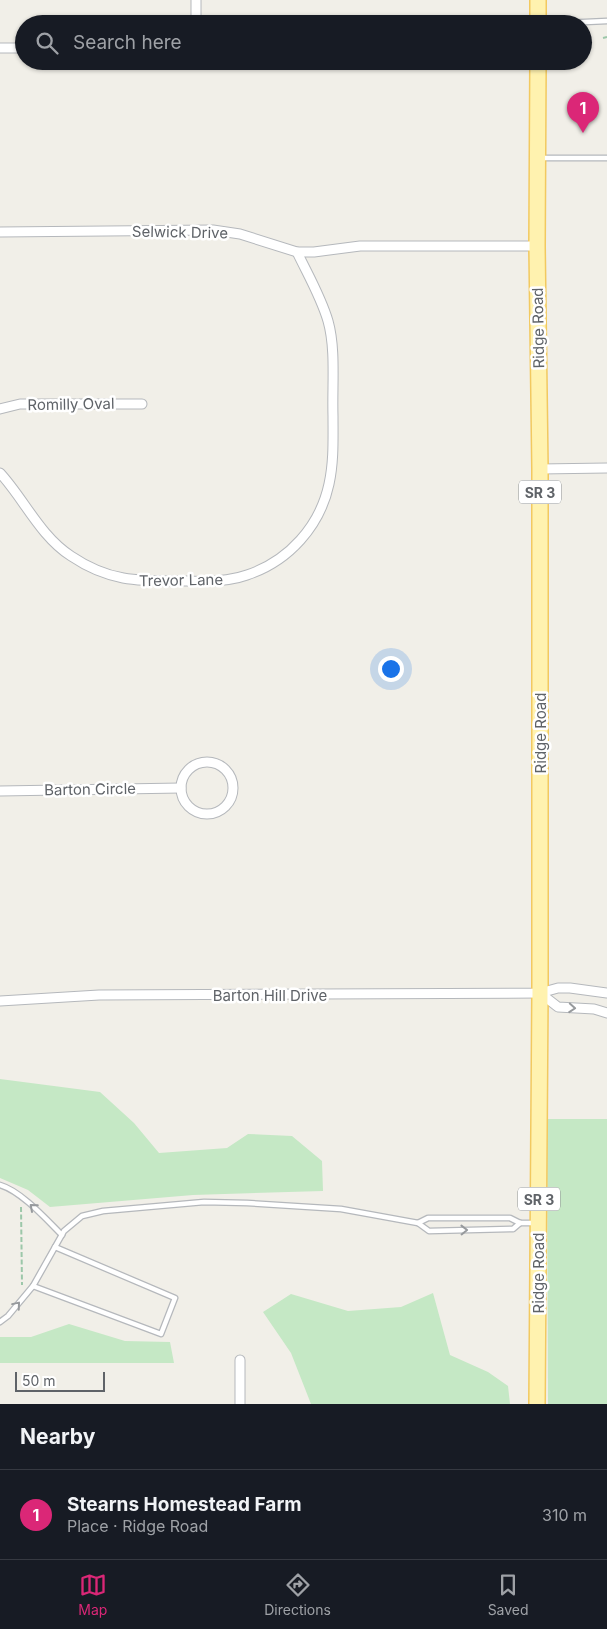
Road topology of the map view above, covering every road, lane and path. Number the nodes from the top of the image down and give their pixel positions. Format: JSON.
{"nodes":[{"id":1,"x":196,"y":0,"type":"edge"},
{"id":2,"x":538,"y":0,"type":"edge"},
{"id":3,"x":196,"y":15,"type":"edge"},
{"id":4,"x":538,"y":15,"type":"edge"},
{"id":5,"x":607,"y":21,"type":"edge"},
{"id":6,"x":592,"y":22,"type":"edge"},
{"id":7,"x":607,"y":37,"type":"edge"},
{"id":8,"x":603,"y":38,"type":"dead end"},
{"id":9,"x":0,"y":48,"type":"edge"},
{"id":10,"x":15,"y":48,"type":"edge"},
{"id":11,"x":538,"y":70,"type":"edge"},
{"id":12,"x":537,"y":158,"type":"junction"},
{"id":13,"x":607,"y":158,"type":"edge"},
{"id":14,"x":0,"y":232,"type":"edge"},
{"id":15,"x":537,"y":246,"type":"junction"},
{"id":16,"x":296,"y":252,"type":"junction"},
{"id":17,"x":142,"y":404,"type":"dead end"},
{"id":18,"x":0,"y":409,"type":"edge"},
{"id":19,"x":540,"y":468,"type":"junction"},
{"id":20,"x":607,"y":468,"type":"edge"},
{"id":21,"x":0,"y":473,"type":"edge"},
{"id":22,"x":181,"y":788,"type":"junction"},
{"id":23,"x":0,"y":791,"type":"edge"},
{"id":24,"x":540,"y":993,"type":"junction"},
{"id":25,"x":607,"y":993,"type":"edge"},
{"id":26,"x":0,"y":1001,"type":"edge"},
{"id":27,"x":607,"y":1013,"type":"edge"},
{"id":28,"x":0,"y":1185,"type":"edge"},
{"id":29,"x":26,"y":1208,"type":"dead end"},
{"id":30,"x":418,"y":1223,"type":"junction"},
{"id":31,"x":520,"y":1223,"type":"junction"},
{"id":32,"x":539,"y":1223,"type":"junction"},
{"id":33,"x":62,"y":1235,"type":"junction"},
{"id":34,"x":55,"y":1247,"type":"junction"},
{"id":35,"x":26,"y":1283,"type":"dead end"},
{"id":36,"x":33,"y":1286,"type":"junction"},
{"id":37,"x":0,"y":1322,"type":"edge"},
{"id":38,"x":240,"y":1360,"type":"dead end"},
{"id":39,"x":240,"y":1404,"type":"edge"},
{"id":40,"x":538,"y":1404,"type":"edge"}],
"edges":[{"from":1,"to":3,"type":"street"},
{"from":2,"to":4,"type":"main road"},
{"from":5,"to":6,"type":"lane"},
{"from":7,"to":8,"type":"path"},
{"from":9,"to":10,"type":"street"},
{"from":11,"to":12,"type":"main road","name":"Ridge Road","number":"SR 3"},
{"from":12,"to":13,"type":"lane"},
{"from":12,"to":15,"type":"main road","name":"Ridge Road","number":"SR 3"},
{"from":14,"to":16,"type":"street","name":"Selwick Drive"},
{"from":15,"to":16,"type":"street","name":"Selwick Drive"},
{"from":15,"to":19,"type":"main road","name":"Ridge Road","number":"SR 3"},
{"from":16,"to":21,"type":"street","name":"Trevor Lane"},
{"from":17,"to":18,"type":"street","name":"Romilly Oval"},
{"from":19,"to":20,"type":"street"},
{"from":19,"to":24,"type":"main road","name":"Ridge Road","number":"SR 3"},
{"from":22,"to":22,"type":"street"},
{"from":22,"to":23,"type":"street","name":"Barton Circle"},
{"from":24,"to":25,"type":"street","name":"Barton Hill Drive"},
{"from":24,"to":26,"type":"street","name":"Barton Hill Drive"},
{"from":24,"to":27,"type":"street","one_way":true},
{"from":24,"to":32,"type":"main road","name":"Ridge Road","number":"SR 3"},
{"from":33,"to":28,"type":"lane","one_way":true},
{"from":29,"to":35,"type":"path"},
{"from":30,"to":31,"type":"lane"},
{"from":30,"to":31,"type":"lane","one_way":true},
{"from":30,"to":33,"type":"lane"},
{"from":31,"to":32,"type":"lane"},
{"from":32,"to":40,"type":"main road","name":"Ridge Road","number":"SR 3"},
{"from":33,"to":34,"type":"lane"},
{"from":34,"to":36,"type":"lane"},
{"from":34,"to":36,"type":"lane"},
{"from":37,"to":36,"type":"lane","one_way":true},
{"from":38,"to":39,"type":"street"}]}
